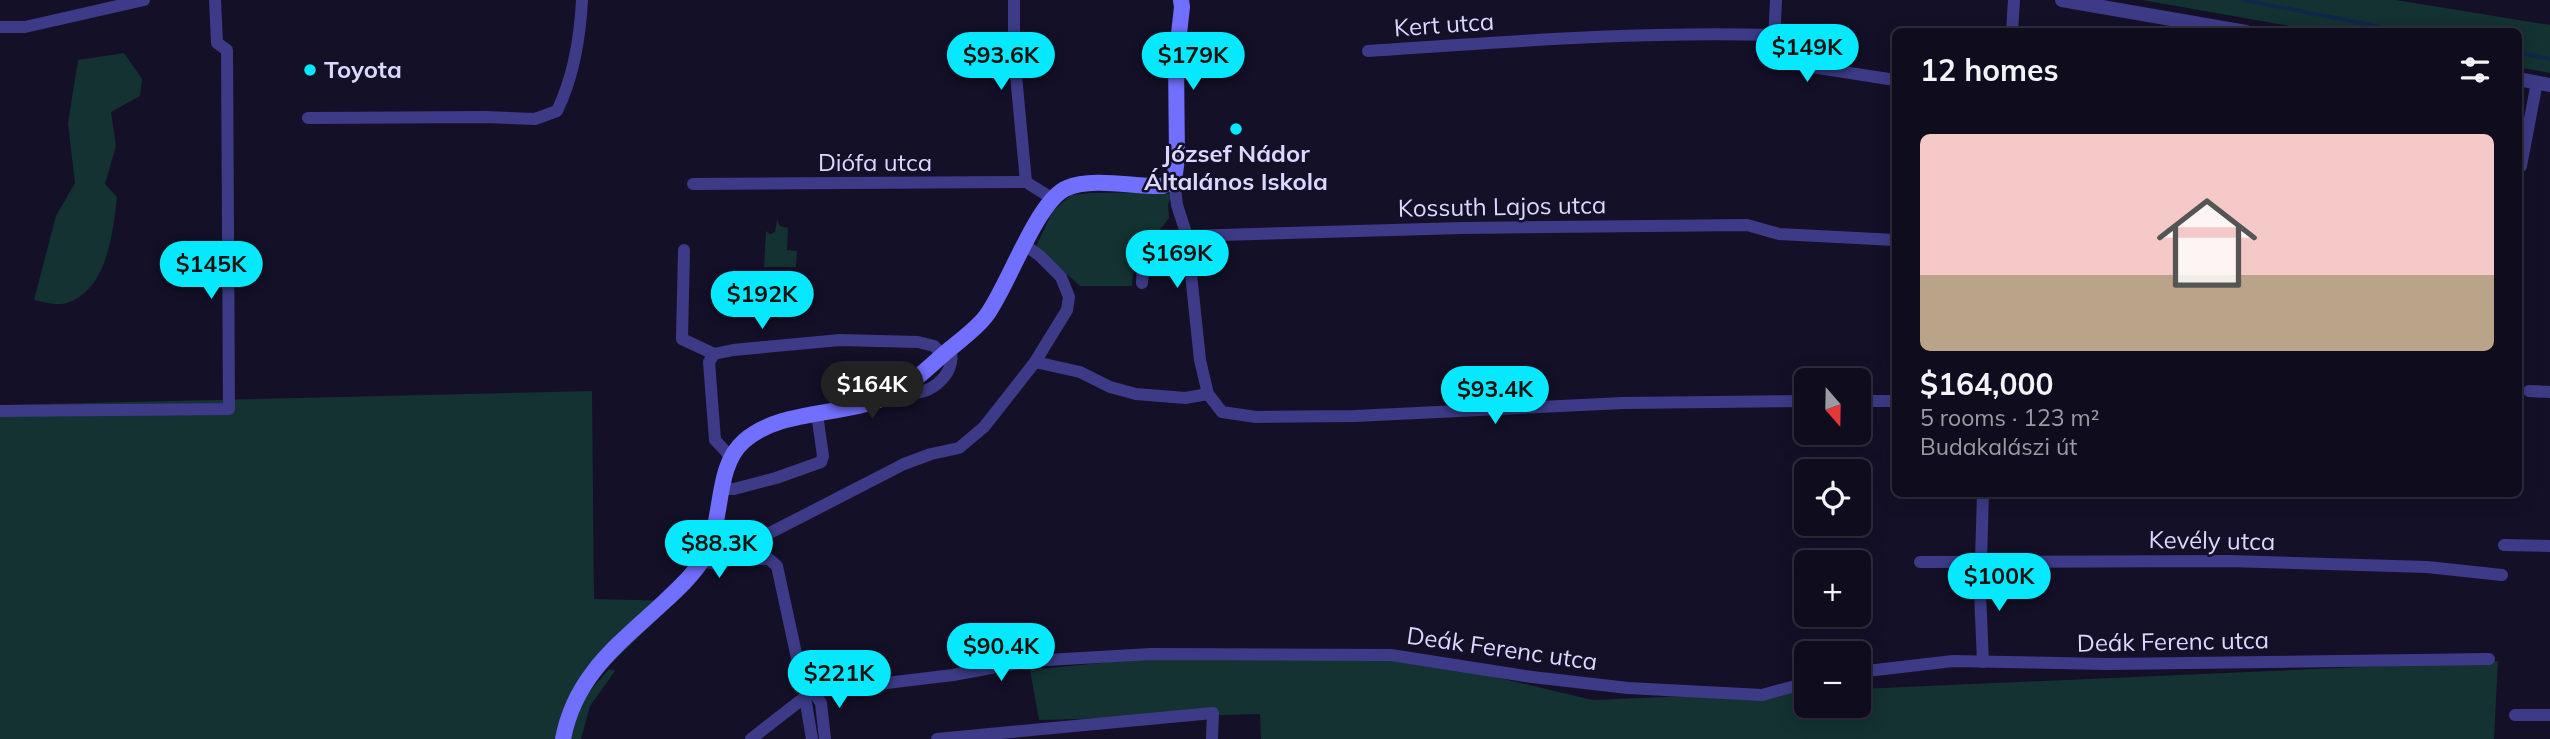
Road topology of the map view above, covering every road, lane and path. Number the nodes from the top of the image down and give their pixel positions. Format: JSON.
{"nodes":[{"id":1,"x":144,"y":0,"type":"edge"},
{"id":2,"x":215,"y":0,"type":"edge"},
{"id":3,"x":582,"y":0,"type":"edge"},
{"id":4,"x":1014,"y":0,"type":"edge"},
{"id":5,"x":1181,"y":0,"type":"edge"},
{"id":6,"x":1776,"y":0,"type":"edge"},
{"id":7,"x":2014,"y":0,"type":"edge"},
{"id":8,"x":2062,"y":0,"type":"edge"},
{"id":9,"x":0,"y":27,"type":"edge"},
{"id":10,"x":2012,"y":28,"type":"edge"},
{"id":11,"x":2223,"y":28,"type":"edge"},
{"id":12,"x":1774,"y":35,"type":"junction"},
{"id":13,"x":1368,"y":51,"type":"dead end"},
{"id":14,"x":1892,"y":80,"type":"edge"},
{"id":15,"x":2522,"y":80,"type":"edge"},
{"id":16,"x":2543,"y":84,"type":"edge"},
{"id":17,"x":308,"y":118,"type":"dead end"},
{"id":18,"x":2522,"y":162,"type":"edge"},
{"id":19,"x":1174,"y":181,"type":"junction"},
{"id":20,"x":1026,"y":183,"type":"junction"},
{"id":21,"x":693,"y":184,"type":"dead end"},
{"id":22,"x":1053,"y":199,"type":"junction"},
{"id":23,"x":1187,"y":236,"type":"junction"},
{"id":24,"x":1892,"y":240,"type":"edge"},
{"id":25,"x":1025,"y":246,"type":"junction"},
{"id":26,"x":684,"y":250,"type":"dead end"},
{"id":27,"x":1142,"y":284,"type":"dead end"},
{"id":28,"x":947,"y":352,"type":"junction"},
{"id":29,"x":714,"y":354,"type":"junction"},
{"id":30,"x":1035,"y":362,"type":"junction"},
{"id":31,"x":2529,"y":391,"type":"dead end"},
{"id":32,"x":2550,"y":392,"type":"edge"},
{"id":33,"x":1208,"y":394,"type":"junction"},
{"id":34,"x":1794,"y":401,"type":"edge"},
{"id":35,"x":1871,"y":401,"type":"edge"},
{"id":36,"x":1892,"y":401,"type":"edge"},
{"id":37,"x":0,"y":411,"type":"edge"},
{"id":38,"x":817,"y":414,"type":"junction"},
{"id":39,"x":731,"y":457,"type":"junction"},
{"id":40,"x":723,"y":489,"type":"junction"},
{"id":41,"x":1983,"y":497,"type":"edge"},
{"id":42,"x":2504,"y":545,"type":"dead end"},
{"id":43,"x":2550,"y":546,"type":"edge"},
{"id":44,"x":735,"y":559,"type":"junction"},
{"id":45,"x":702,"y":561,"type":"junction"},
{"id":46,"x":1920,"y":562,"type":"dead end"},
{"id":47,"x":1981,"y":563,"type":"junction"},
{"id":48,"x":2502,"y":575,"type":"dead end"},
{"id":49,"x":2489,"y":659,"type":"dead end"},
{"id":50,"x":1983,"y":662,"type":"junction"},
{"id":51,"x":1871,"y":670,"type":"edge"},
{"id":52,"x":1794,"y":686,"type":"edge"},
{"id":53,"x":808,"y":692,"type":"junction"},
{"id":54,"x":2515,"y":715,"type":"dead end"},
{"id":55,"x":2550,"y":715,"type":"edge"},
{"id":56,"x":563,"y":739,"type":"edge"},
{"id":57,"x":751,"y":739,"type":"edge"},
{"id":58,"x":812,"y":739,"type":"edge"},
{"id":59,"x":825,"y":739,"type":"edge"},
{"id":60,"x":937,"y":739,"type":"edge"},
{"id":61,"x":1212,"y":739,"type":"edge"}],
"edges":[{"from":1,"to":9,"type":"street"},
{"from":2,"to":37,"type":"street"},
{"from":3,"to":17,"type":"street"},
{"from":4,"to":20,"type":"street"},
{"from":5,"to":19,"type":"main road"},
{"from":6,"to":12,"type":"street"},
{"from":7,"to":10,"type":"street"},
{"from":8,"to":11,"type":"street"},
{"from":12,"to":13,"type":"street","name":"Kert utca"},
{"from":12,"to":14,"type":"street"},
{"from":15,"to":16,"type":"street"},
{"from":16,"to":18,"type":"street"},
{"from":19,"to":22,"type":"main road"},
{"from":19,"to":23,"type":"street"},
{"from":20,"to":21,"type":"street","name":"Diófa utca"},
{"from":20,"to":22,"type":"street"},
{"from":22,"to":25,"type":"main road"},
{"from":23,"to":24,"type":"street","name":"Kossuth Lajos utca"},
{"from":23,"to":27,"type":"street","name":"Kossuth Lajos utca"},
{"from":23,"to":33,"type":"street"},
{"from":25,"to":28,"type":"main road"},
{"from":25,"to":30,"type":"street"},
{"from":26,"to":29,"type":"street"},
{"from":28,"to":29,"type":"street"},
{"from":28,"to":38,"type":"main road"},
{"from":29,"to":39,"type":"street"},
{"from":30,"to":33,"type":"street"},
{"from":30,"to":44,"type":"street"},
{"from":31,"to":32,"type":"street"},
{"from":33,"to":34,"type":"street"},
{"from":35,"to":36,"type":"street"},
{"from":38,"to":39,"type":"main road"},
{"from":38,"to":40,"type":"street"},
{"from":39,"to":40,"type":"main road"},
{"from":40,"to":45,"type":"main road"},
{"from":41,"to":47,"type":"street"},
{"from":42,"to":43,"type":"street"},
{"from":44,"to":45,"type":"street"},
{"from":44,"to":53,"type":"street"},
{"from":45,"to":56,"type":"main road"},
{"from":46,"to":47,"type":"street","name":"Kevély utca"},
{"from":47,"to":48,"type":"street","name":"Kevély utca"},
{"from":47,"to":50,"type":"street"},
{"from":49,"to":50,"type":"street","name":"Deák Ferenc utca"},
{"from":50,"to":51,"type":"street","name":"Deák Ferenc utca"},
{"from":52,"to":53,"type":"street","name":"Deák Ferenc utca"},
{"from":53,"to":57,"type":"street"},
{"from":53,"to":58,"type":"street"},
{"from":53,"to":59,"type":"street"},
{"from":54,"to":55,"type":"street"},
{"from":60,"to":61,"type":"street"}]}
